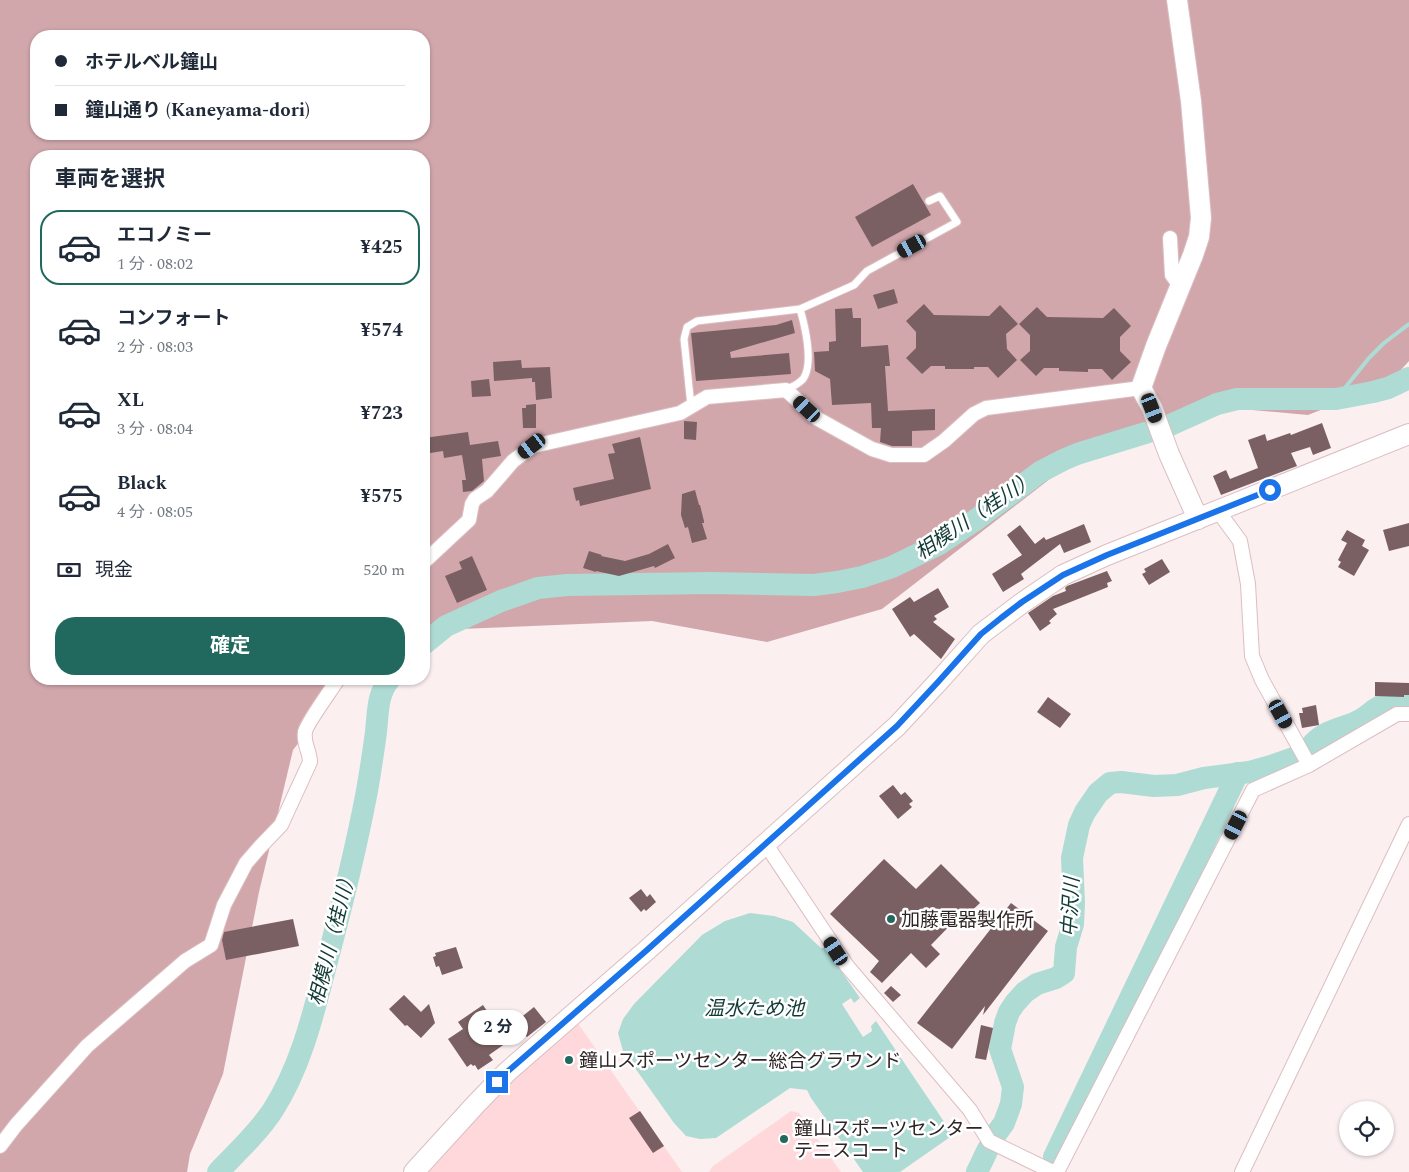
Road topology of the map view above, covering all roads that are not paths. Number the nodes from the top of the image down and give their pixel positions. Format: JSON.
{"nodes":[{"id":1,"x":1176,"y":0,"type":"edge"},
{"id":2,"x":929,"y":201,"type":"dead end"},
{"id":3,"x":1170,"y":238,"type":"dead end"},
{"id":4,"x":1180,"y":286,"type":"junction"},
{"id":5,"x":800,"y":309,"type":"junction"},
{"id":6,"x":1141,"y":388,"type":"junction"},
{"id":7,"x":786,"y":390,"type":"junction"},
{"id":8,"x":691,"y":407,"type":"junction"},
{"id":9,"x":1408,"y":436,"type":"edge"},
{"id":10,"x":1218,"y":511,"type":"junction"},
{"id":11,"x":1198,"y":519,"type":"junction"},
{"id":12,"x":430,"y":556,"type":"edge"},
{"id":13,"x":334,"y":685,"type":"edge"},
{"id":14,"x":1409,"y":714,"type":"edge"},
{"id":15,"x":1309,"y":765,"type":"junction"},
{"id":16,"x":1409,"y":824,"type":"edge"},
{"id":17,"x":765,"y":843,"type":"junction"},
{"id":18,"x":0,"y":1146,"type":"edge"},
{"id":19,"x":414,"y":1172,"type":"edge"},
{"id":20,"x":1052,"y":1172,"type":"edge"},
{"id":21,"x":1057,"y":1172,"type":"edge"},
{"id":22,"x":1242,"y":1172,"type":"edge"}],
"edges":[{"from":1,"to":4,"type":"street"},
{"from":2,"to":5,"type":"lane"},
{"from":3,"to":4,"type":"street"},
{"from":4,"to":6,"type":"street"},
{"from":5,"to":7,"type":"lane"},
{"from":5,"to":8,"type":"lane"},
{"from":6,"to":7,"type":"street"},
{"from":6,"to":11,"type":"street"},
{"from":7,"to":8,"type":"street"},
{"from":8,"to":12,"type":"street"},
{"from":9,"to":10,"type":"street"},
{"from":10,"to":11,"type":"street"},
{"from":10,"to":15,"type":"street"},
{"from":11,"to":17,"type":"street"},
{"from":13,"to":18,"type":"street"},
{"from":14,"to":15,"type":"street"},
{"from":15,"to":21,"type":"street"},
{"from":16,"to":22,"type":"street"},
{"from":17,"to":19,"type":"street"},
{"from":17,"to":20,"type":"street"}]}
